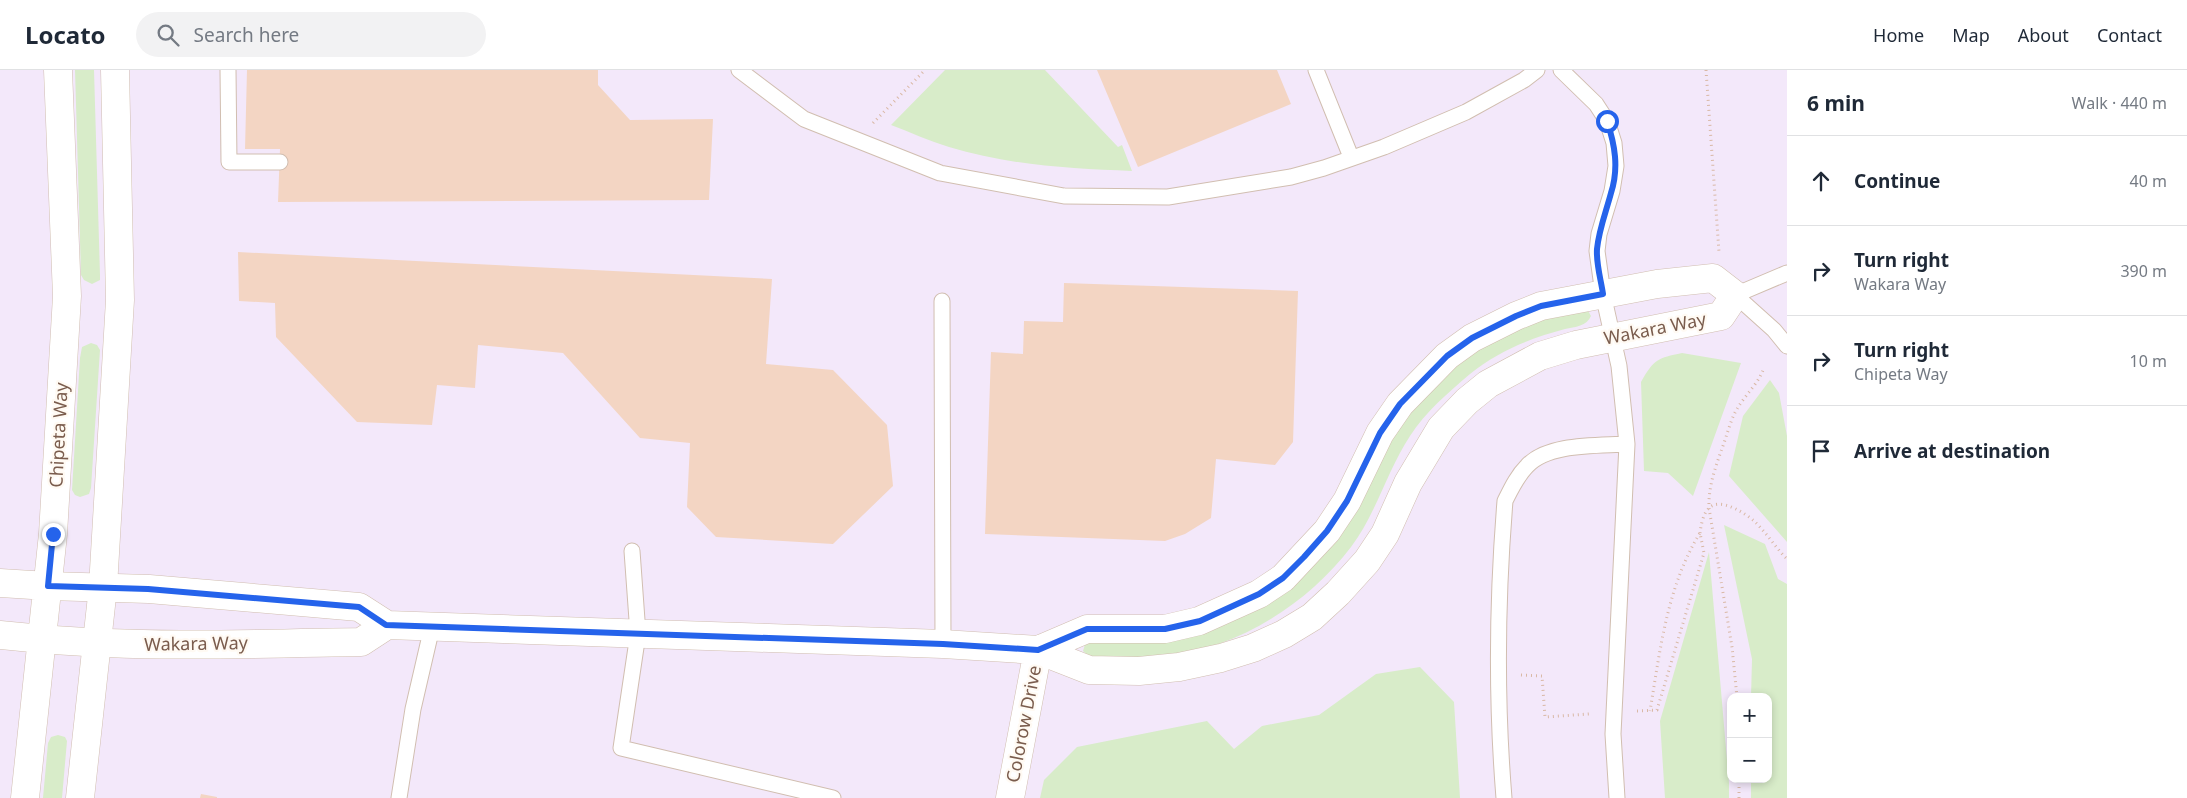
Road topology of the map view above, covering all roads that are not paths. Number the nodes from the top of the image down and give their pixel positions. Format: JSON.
{"nodes":[{"id":1,"x":58,"y":70,"type":"edge"},
{"id":2,"x":115,"y":70,"type":"edge"},
{"id":3,"x":228,"y":70,"type":"edge"},
{"id":4,"x":739,"y":70,"type":"edge"},
{"id":5,"x":1561,"y":70,"type":"edge"},
{"id":6,"x":1319,"y":71,"type":"edge"},
{"id":7,"x":1534,"y":71,"type":"edge"},
{"id":8,"x":1351,"y":157,"type":"junction"},
{"id":9,"x":280,"y":162,"type":"dead end"},
{"id":10,"x":1787,"y":273,"type":"edge"},
{"id":11,"x":1603,"y":294,"type":"junction"},
{"id":12,"x":1735,"y":295,"type":"junction"},
{"id":13,"x":942,"y":301,"type":"dead end"},
{"id":14,"x":1612,"y":336,"type":"junction"},
{"id":15,"x":1787,"y":346,"type":"edge"},
{"id":16,"x":1627,"y":444,"type":"junction"},
{"id":17,"x":632,"y":551,"type":"dead end"},
{"id":18,"x":0,"y":583,"type":"edge"},
{"id":19,"x":48,"y":586,"type":"junction"},
{"id":20,"x":103,"y":587,"type":"junction"},
{"id":21,"x":386,"y":625,"type":"junction"},
{"id":22,"x":432,"y":627,"type":"junction"},
{"id":23,"x":638,"y":634,"type":"junction"},
{"id":24,"x":0,"y":636,"type":"edge"},
{"id":25,"x":42,"y":639,"type":"junction"},
{"id":26,"x":96,"y":644,"type":"junction"},
{"id":27,"x":943,"y":644,"type":"junction"},
{"id":28,"x":1038,"y":650,"type":"junction"},
{"id":29,"x":25,"y":798,"type":"edge"},
{"id":30,"x":80,"y":798,"type":"edge"},
{"id":31,"x":399,"y":798,"type":"edge"},
{"id":32,"x":833,"y":798,"type":"edge"},
{"id":33,"x":1010,"y":798,"type":"edge"},
{"id":34,"x":1504,"y":798,"type":"edge"},
{"id":35,"x":1617,"y":798,"type":"edge"}],
"edges":[{"from":1,"to":19,"type":"street","name":"Chipeta Way"},
{"from":2,"to":20,"type":"street"},
{"from":3,"to":9,"type":"lane"},
{"from":4,"to":8,"type":"lane"},
{"from":5,"to":11,"type":"lane"},
{"from":6,"to":8,"type":"lane"},
{"from":7,"to":8,"type":"lane"},
{"from":10,"to":12,"type":"lane"},
{"from":11,"to":12,"type":"street","name":"Wakara Way"},
{"from":11,"to":14,"type":"lane"},
{"from":11,"to":28,"type":"street","name":"Wakara Way"},
{"from":12,"to":14,"type":"street","name":"Wakara Way"},
{"from":12,"to":15,"type":"lane"},
{"from":13,"to":27,"type":"lane"},
{"from":14,"to":16,"type":"lane"},
{"from":14,"to":28,"type":"street","name":"Wakara Way"},
{"from":16,"to":34,"type":"lane"},
{"from":16,"to":35,"type":"lane"},
{"from":17,"to":23,"type":"lane"},
{"from":18,"to":19,"type":"street"},
{"from":19,"to":20,"type":"street"},
{"from":19,"to":25,"type":"street","name":"Chipeta Way"},
{"from":20,"to":21,"type":"street"},
{"from":20,"to":26,"type":"street"},
{"from":21,"to":22,"type":"street","name":"Wakara Way"},
{"from":21,"to":26,"type":"street","name":"Wakara Way"},
{"from":22,"to":23,"type":"street","name":"Wakara Way"},
{"from":22,"to":31,"type":"lane"},
{"from":23,"to":27,"type":"street","name":"Wakara Way"},
{"from":23,"to":32,"type":"lane"},
{"from":24,"to":25,"type":"street","name":"Wakara Way"},
{"from":25,"to":26,"type":"street","name":"Wakara Way"},
{"from":25,"to":29,"type":"street","name":"Chipeta Way"},
{"from":26,"to":30,"type":"street"},
{"from":27,"to":28,"type":"street","name":"Wakara Way"},
{"from":28,"to":33,"type":"street","name":"Colorow Drive"}]}
